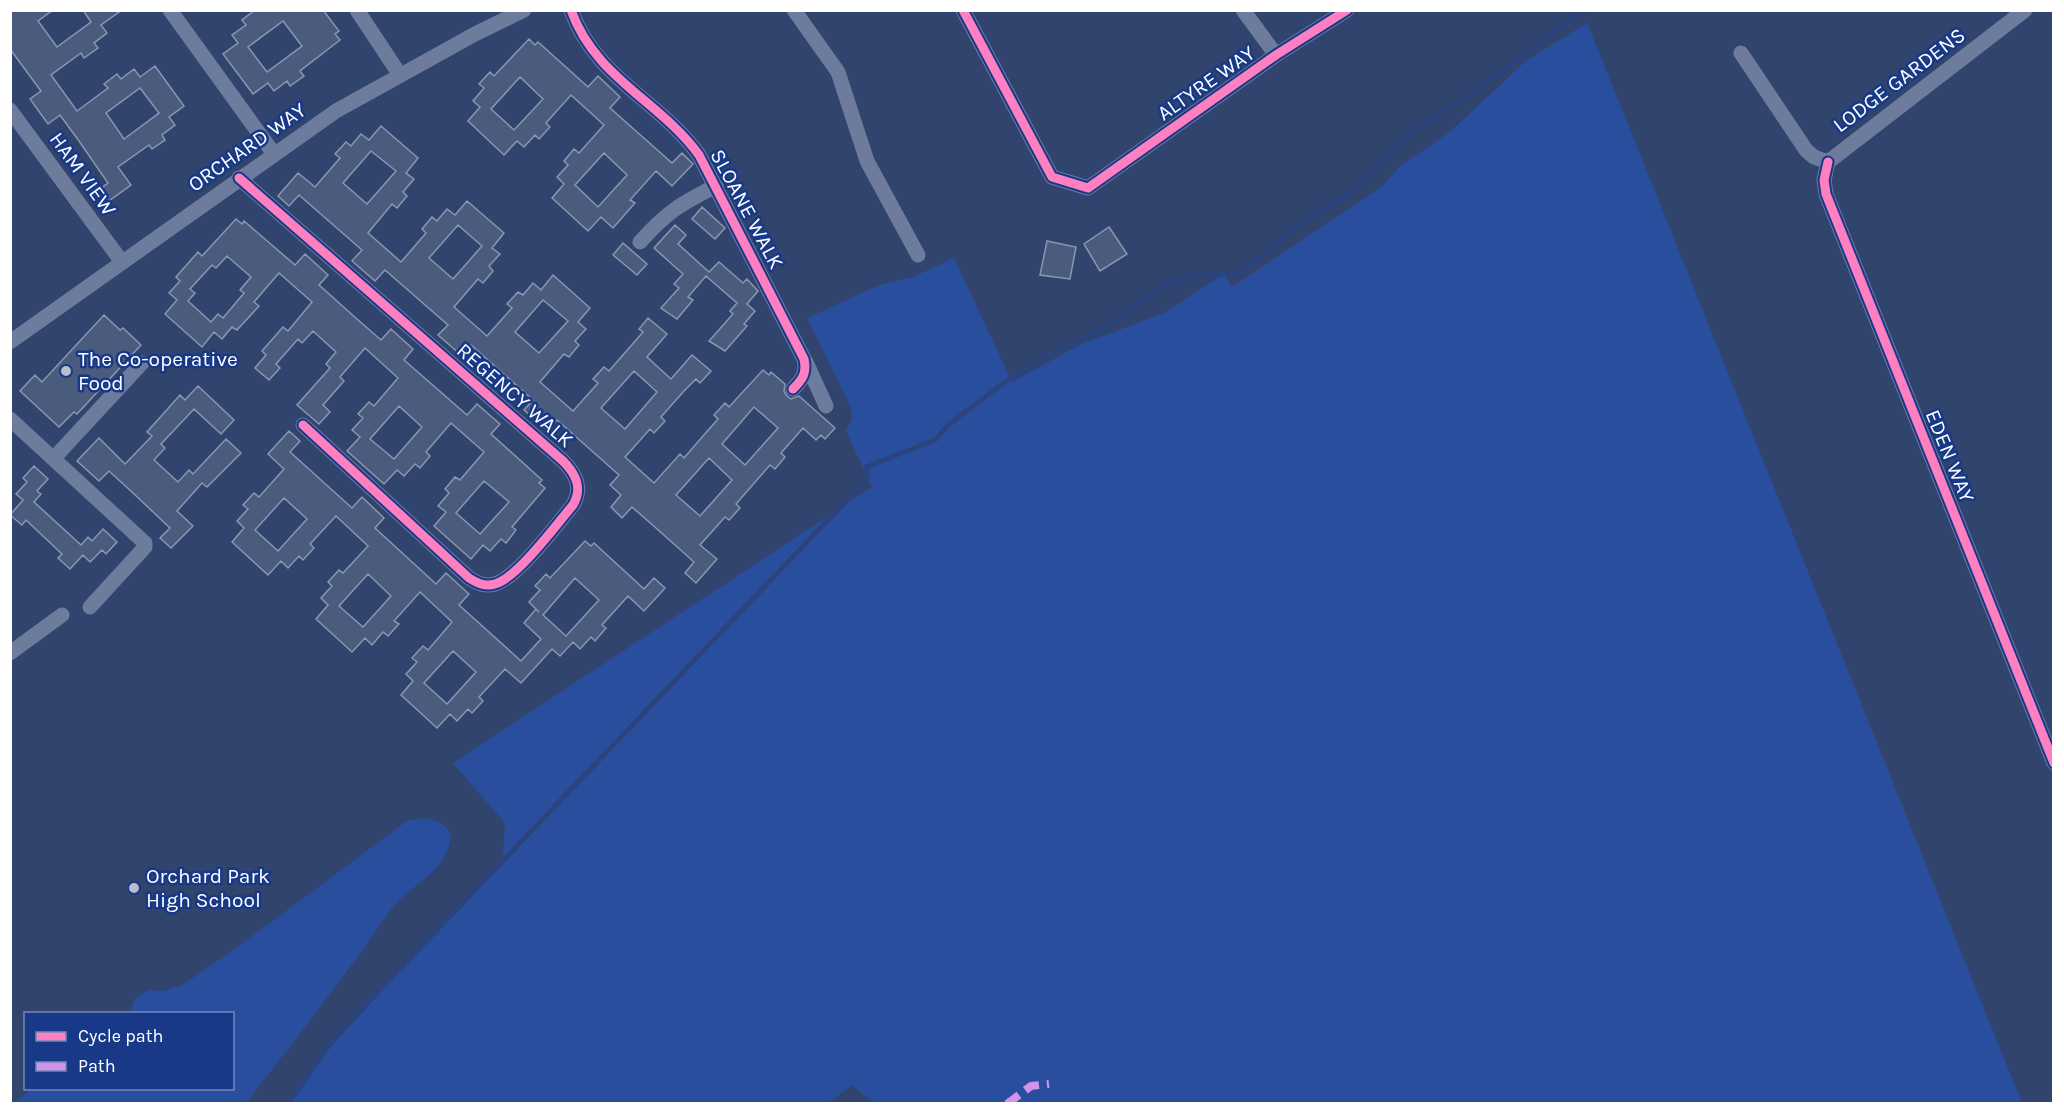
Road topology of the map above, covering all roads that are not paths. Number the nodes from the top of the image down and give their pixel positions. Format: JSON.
{"nodes":[{"id":1,"x":170,"y":10,"type":"edge"},
{"id":2,"x":357,"y":10,"type":"edge"},
{"id":3,"x":524,"y":10,"type":"edge"},
{"id":4,"x":571,"y":10,"type":"edge"},
{"id":5,"x":794,"y":10,"type":"edge"},
{"id":6,"x":963,"y":10,"type":"edge"},
{"id":7,"x":1243,"y":10,"type":"edge"},
{"id":8,"x":1347,"y":10,"type":"edge"},
{"id":9,"x":2025,"y":10,"type":"edge"},
{"id":10,"x":494,"y":16,"type":"edge"},
{"id":11,"x":1741,"y":53,"type":"dead end"},
{"id":12,"x":1276,"y":55,"type":"junction"},
{"id":13,"x":400,"y":75,"type":"junction"},
{"id":14,"x":10,"y":110,"type":"edge"},
{"id":15,"x":274,"y":154,"type":"junction"},
{"id":16,"x":1828,"y":162,"type":"junction"},
{"id":17,"x":239,"y":178,"type":"junction"},
{"id":18,"x":716,"y":186,"type":"junction"},
{"id":19,"x":640,"y":242,"type":"dead end"},
{"id":20,"x":918,"y":255,"type":"dead end"},
{"id":21,"x":122,"y":262,"type":"junction"},
{"id":22,"x":10,"y":342,"type":"edge"},
{"id":23,"x":804,"y":359,"type":"junction"},
{"id":24,"x":142,"y":363,"type":"dead end"},
{"id":25,"x":793,"y":389,"type":"dead end"},
{"id":26,"x":826,"y":406,"type":"dead end"},
{"id":27,"x":10,"y":419,"type":"edge"},
{"id":28,"x":303,"y":425,"type":"dead end"},
{"id":29,"x":54,"y":458,"type":"junction"},
{"id":30,"x":90,"y":607,"type":"dead end"},
{"id":31,"x":62,"y":615,"type":"dead end"},
{"id":32,"x":10,"y":653,"type":"edge"},
{"id":33,"x":2054,"y":763,"type":"edge"}],
"edges":[{"from":1,"to":15,"type":"street"},
{"from":2,"to":13,"type":"street"},
{"from":3,"to":10,"type":"street","name":"ORCHARD WAY"},
{"from":4,"to":18,"type":"street","name":"SLOANE WALK"},
{"from":5,"to":20,"type":"street"},
{"from":6,"to":12,"type":"street","name":"ALTYRE WAY"},
{"from":7,"to":12,"type":"street"},
{"from":8,"to":12,"type":"street","name":"ALTYRE WAY"},
{"from":9,"to":16,"type":"street","name":"LODGE GARDENS"},
{"from":10,"to":13,"type":"street","name":"ORCHARD WAY"},
{"from":11,"to":16,"type":"street"},
{"from":13,"to":15,"type":"street","name":"ORCHARD WAY"},
{"from":14,"to":21,"type":"street","name":"HAM VIEW"},
{"from":15,"to":17,"type":"street","name":"ORCHARD WAY"},
{"from":16,"to":33,"type":"street","name":"EDEN WAY"},
{"from":17,"to":21,"type":"street","name":"ORCHARD WAY"},
{"from":17,"to":28,"type":"street","name":"REGENCY WALK"},
{"from":18,"to":19,"type":"street"},
{"from":18,"to":23,"type":"street","name":"SLOANE WALK"},
{"from":21,"to":22,"type":"street","name":"ORCHARD WAY"},
{"from":23,"to":25,"type":"street"},
{"from":23,"to":26,"type":"street","name":"SLOANE WALK"},
{"from":24,"to":29,"type":"street"},
{"from":27,"to":29,"type":"street"},
{"from":29,"to":30,"type":"street"},
{"from":31,"to":32,"type":"street"}]}
